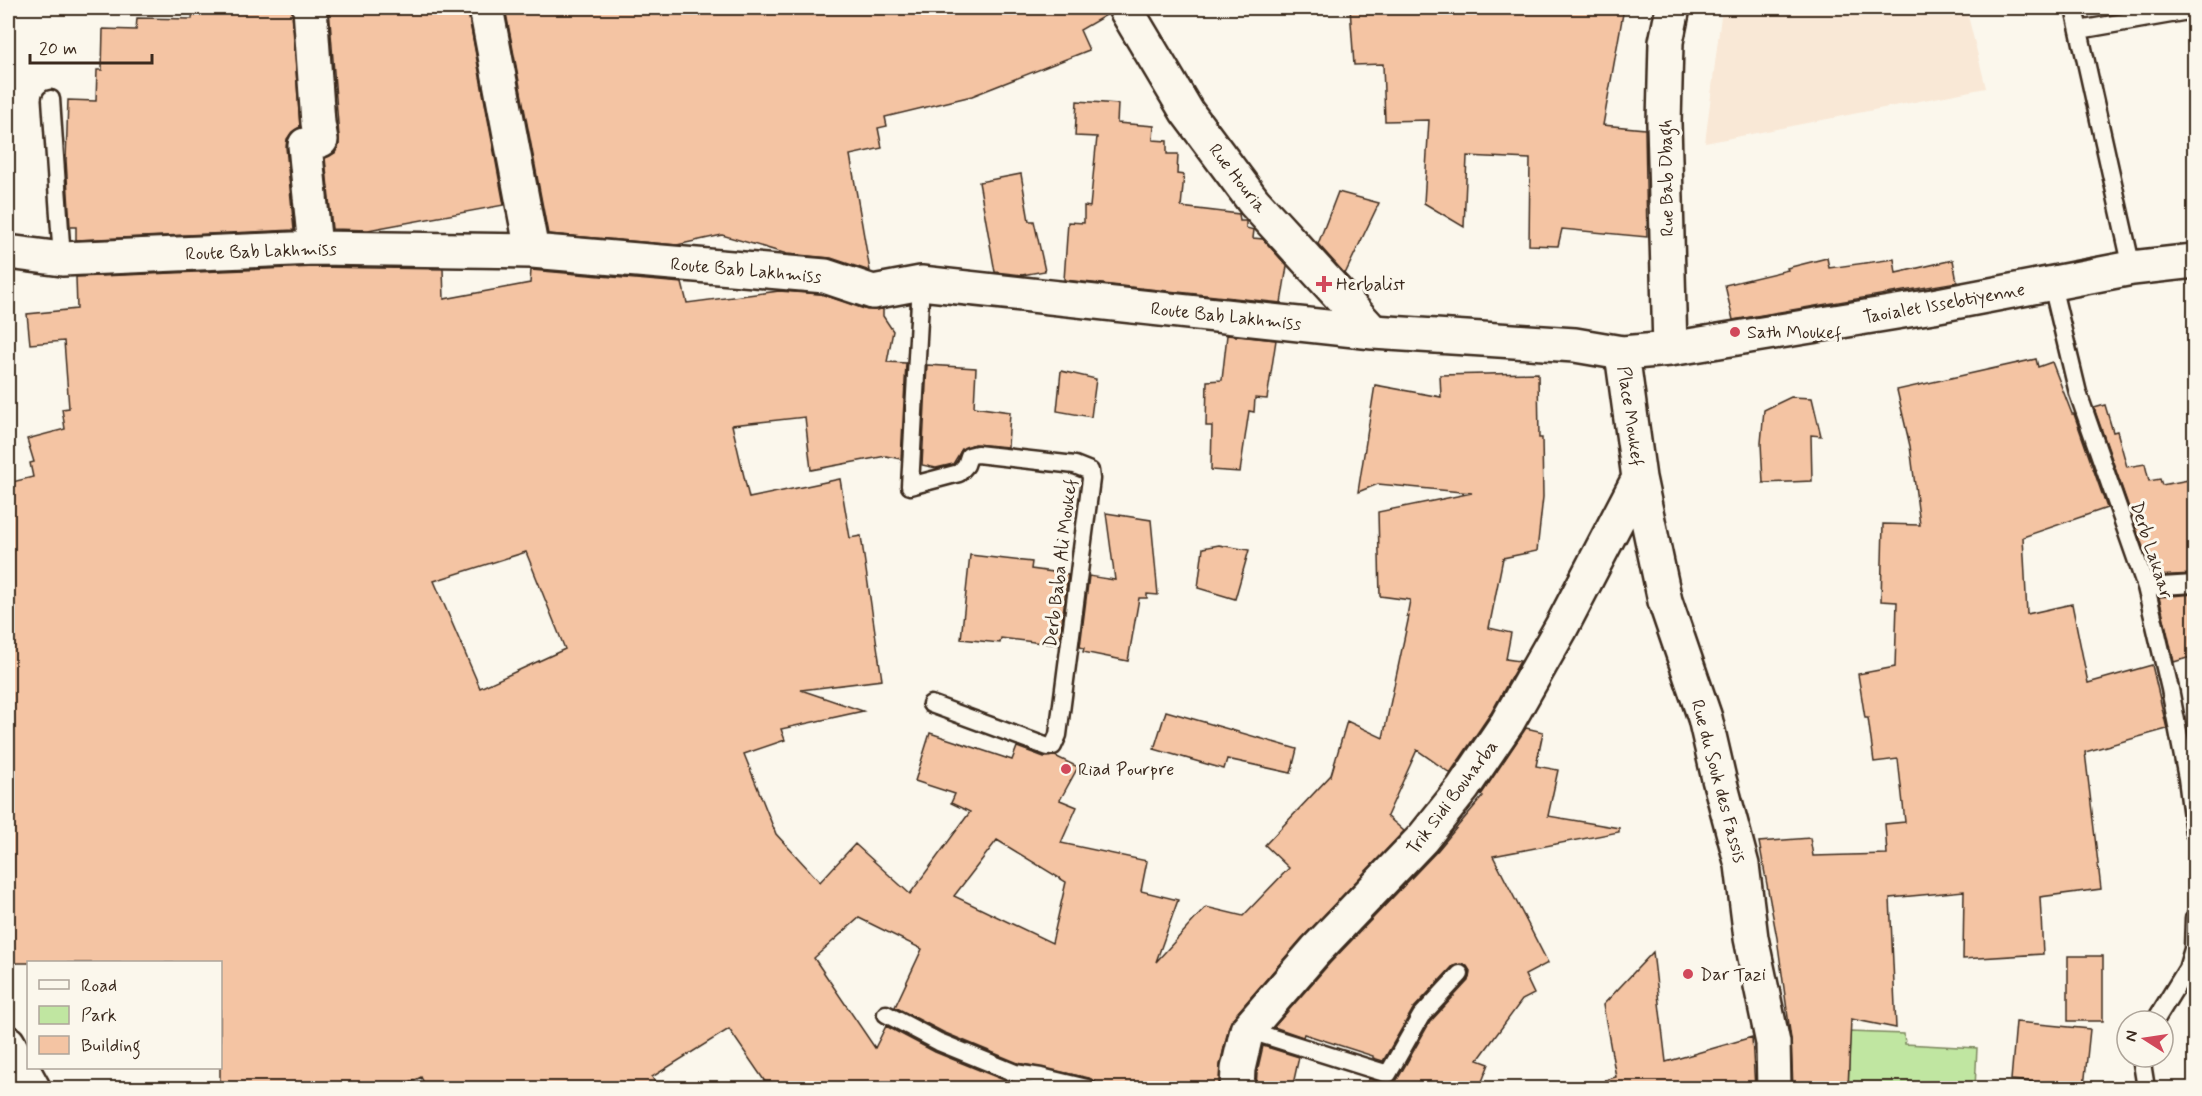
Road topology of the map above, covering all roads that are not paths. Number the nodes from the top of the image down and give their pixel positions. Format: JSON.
{"nodes":[{"id":1,"x":310,"y":8,"type":"edge"},
{"id":2,"x":486,"y":8,"type":"edge"},
{"id":3,"x":1673,"y":8,"type":"edge"},
{"id":4,"x":2074,"y":8,"type":"edge"},
{"id":5,"x":1128,"y":10,"type":"edge"},
{"id":6,"x":2194,"y":10,"type":"edge"},
{"id":7,"x":2079,"y":30,"type":"junction"},
{"id":8,"x":51,"y":99,"type":"dead end"},
{"id":9,"x":315,"y":248,"type":"junction"},
{"id":10,"x":532,"y":251,"type":"junction"},
{"id":11,"x":8,"y":252,"type":"edge"},
{"id":12,"x":62,"y":259,"type":"junction"},
{"id":13,"x":2194,"y":261,"type":"edge"},
{"id":14,"x":2132,"y":268,"type":"junction"},
{"id":15,"x":921,"y":283,"type":"junction"},
{"id":16,"x":2052,"y":285,"type":"junction"},
{"id":17,"x":1373,"y":332,"type":"junction"},
{"id":18,"x":1670,"y":349,"type":"junction"},
{"id":19,"x":1622,"y":353,"type":"junction"},
{"id":20,"x":1639,"y":478,"type":"junction"},
{"id":21,"x":2194,"y":584,"type":"edge"},
{"id":22,"x":2146,"y":587,"type":"junction"},
{"id":23,"x":931,"y":704,"type":"dead end"},
{"id":24,"x":2194,"y":832,"type":"edge"},
{"id":25,"x":2194,"y":918,"type":"edge"},
{"id":26,"x":1460,"y":974,"type":"dead end"},
{"id":27,"x":2162,"y":1009,"type":"edge"},
{"id":28,"x":886,"y":1014,"type":"dead end"},
{"id":29,"x":1246,"y":1030,"type":"junction"},
{"id":30,"x":8,"y":1043,"type":"edge"},
{"id":31,"x":2143,"y":1069,"type":"edge"},
{"id":32,"x":33,"y":1089,"type":"edge"},
{"id":33,"x":1087,"y":1089,"type":"edge"},
{"id":34,"x":1237,"y":1089,"type":"edge"},
{"id":35,"x":1774,"y":1089,"type":"edge"},
{"id":36,"x":2146,"y":1089,"type":"edge"}],
"edges":[{"from":1,"to":9,"type":"street"},
{"from":2,"to":10,"type":"street"},
{"from":3,"to":18,"type":"street","name":"Rue Bab Dbagh"},
{"from":4,"to":7,"type":"lane"},
{"from":5,"to":17,"type":"street","name":"Rue Houria"},
{"from":6,"to":7,"type":"lane"},
{"from":7,"to":14,"type":"lane"},
{"from":8,"to":12,"type":"lane"},
{"from":9,"to":10,"type":"street","name":"Route Bab Lakhmiss"},
{"from":9,"to":12,"type":"street","name":"Route Bab Lakhmiss"},
{"from":10,"to":15,"type":"street","name":"Route Bab Lakhmiss"},
{"from":11,"to":12,"type":"street","name":"Route Bab Lakhmiss"},
{"from":13,"to":14,"type":"street","name":"Taoialet Issebtiyenne"},
{"from":14,"to":16,"type":"street","name":"Taoialet Issebtiyenne"},
{"from":15,"to":17,"type":"street","name":"Route Bab Lakhmiss"},
{"from":15,"to":23,"type":"lane","name":"Derb Baba Ali Moukef"},
{"from":16,"to":18,"type":"street","name":"Taoialet Issebtiyenne"},
{"from":16,"to":22,"type":"lane","name":"Derb Lakaar"},
{"from":17,"to":19,"type":"street","name":"Route Bab Lakhmiss"},
{"from":18,"to":19,"type":"street","name":"Taoialet Issebtiyenne"},
{"from":19,"to":20,"type":"street","name":"Place Moukef"},
{"from":20,"to":29,"type":"street","name":"Trik Sidi Bouharba"},
{"from":20,"to":35,"type":"street","name":"Rue du Souk des Fassis"},
{"from":21,"to":22,"type":"lane"},
{"from":22,"to":24,"type":"lane","name":"Derb Lakaar"},
{"from":25,"to":27,"type":"lane"},
{"from":26,"to":29,"type":"lane"},
{"from":28,"to":33,"type":"lane"},
{"from":29,"to":34,"type":"street","name":"Trik Sidi Bouharba"},
{"from":30,"to":32,"type":"street"},
{"from":31,"to":36,"type":"lane"}]}
